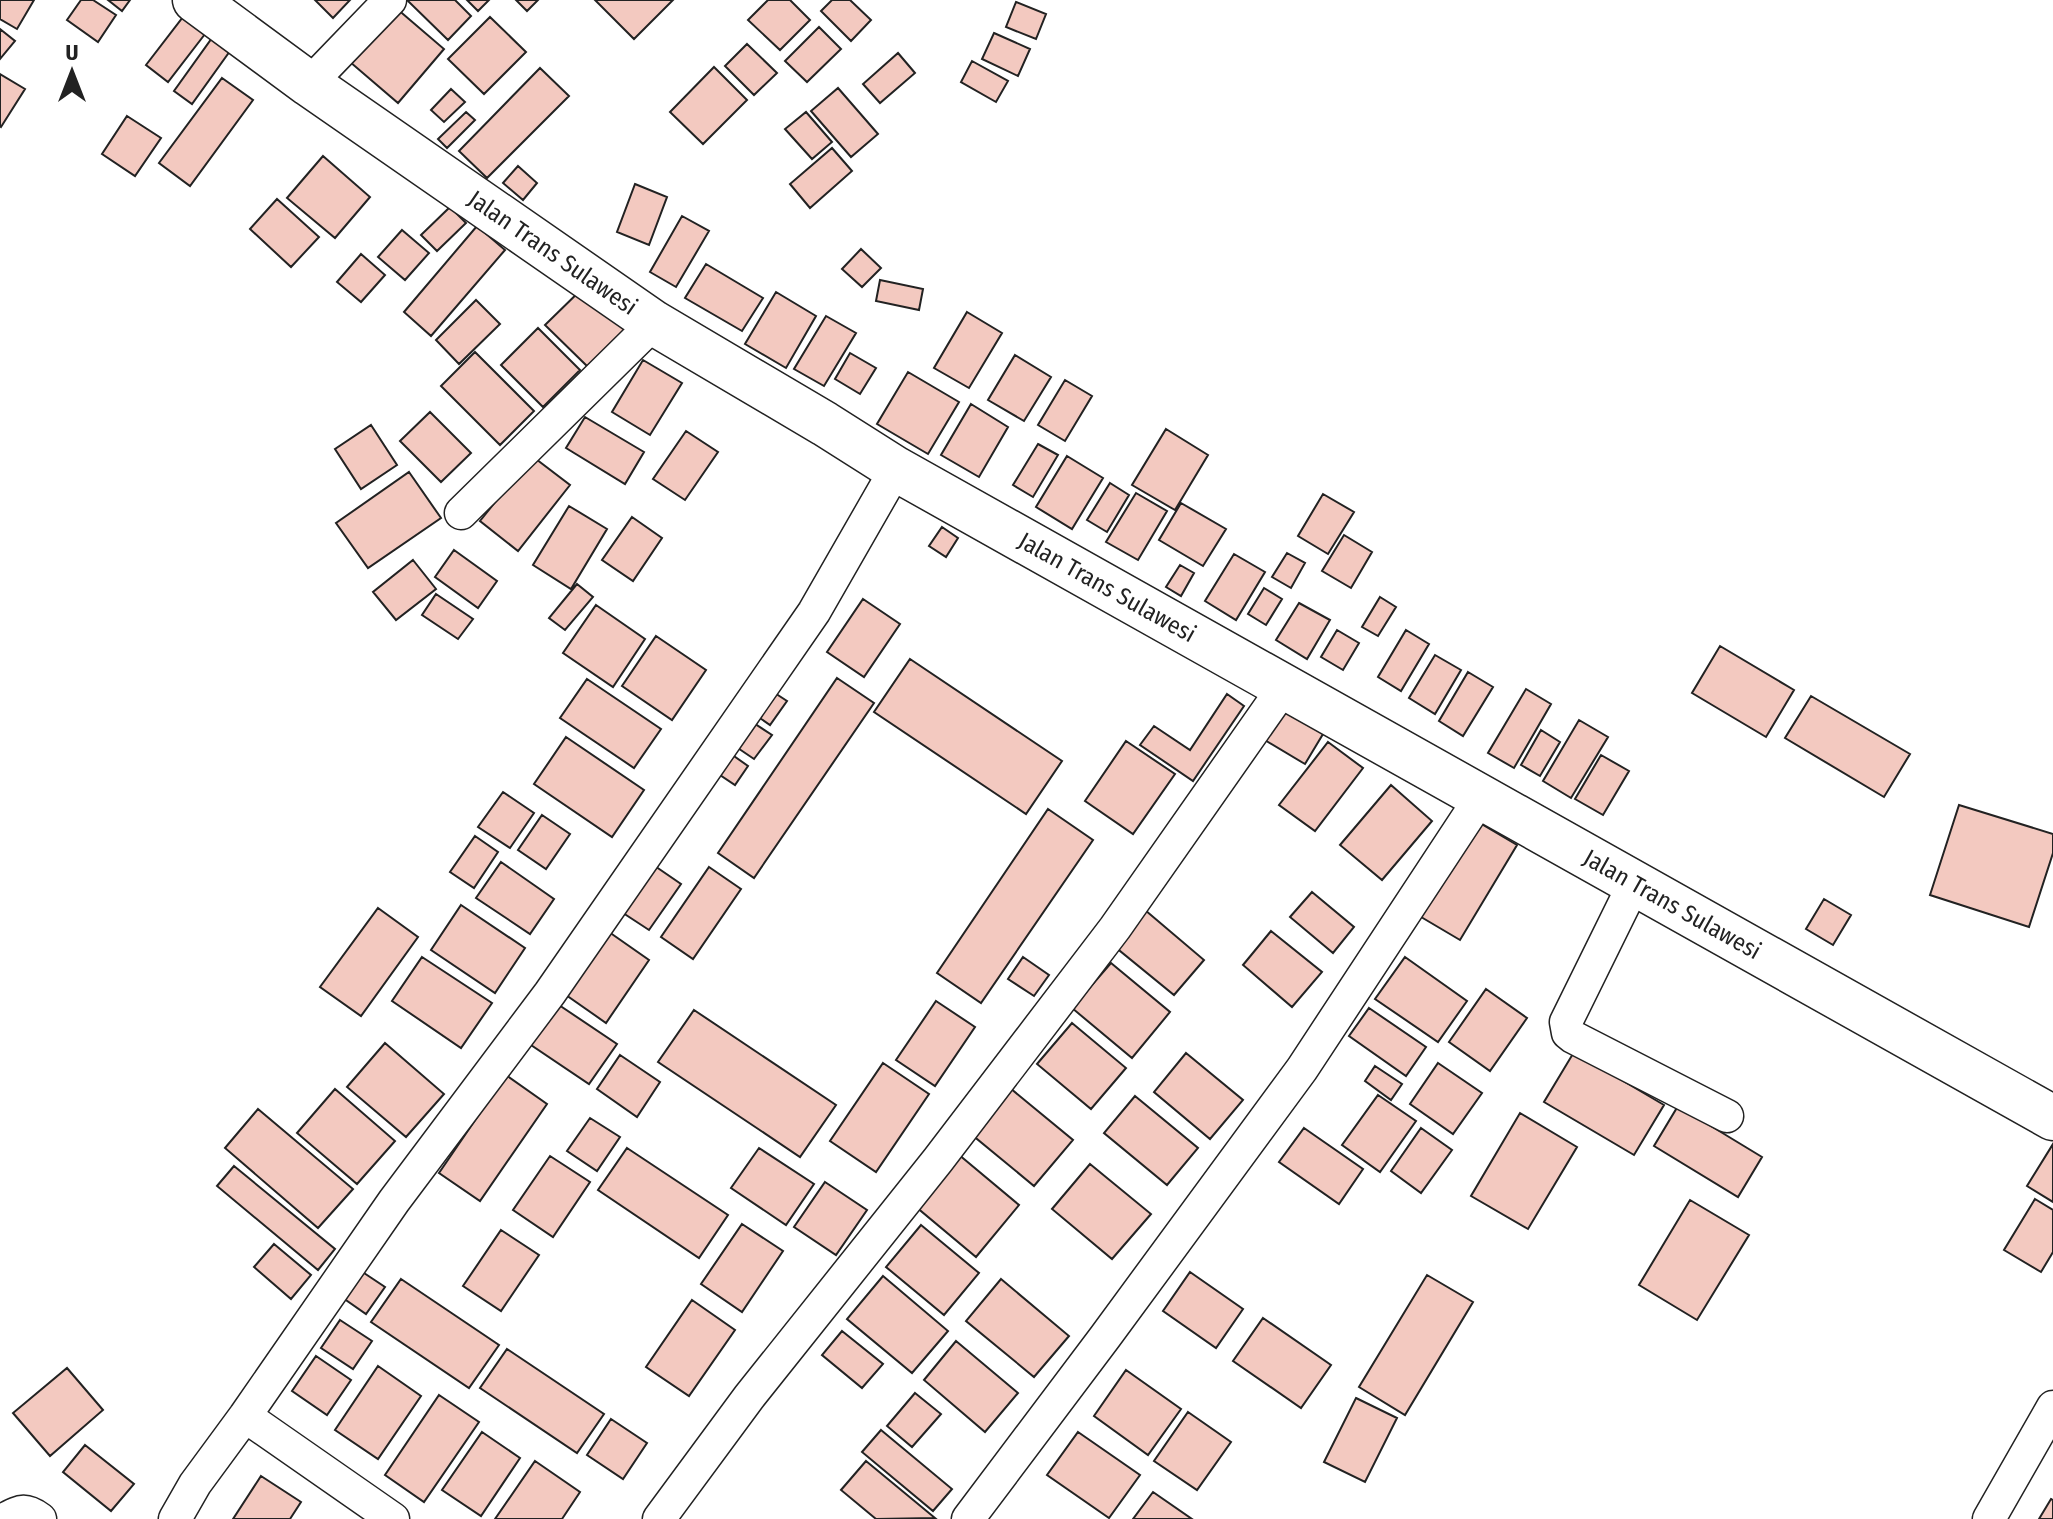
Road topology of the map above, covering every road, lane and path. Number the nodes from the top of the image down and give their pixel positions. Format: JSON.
{"nodes":[{"id":1,"x":195,"y":0,"type":"edge"},
{"id":2,"x":390,"y":0,"type":"edge"},
{"id":3,"x":309,"y":84,"type":"junction"},
{"id":4,"x":654,"y":323,"type":"junction"},
{"id":5,"x":896,"y":469,"type":"junction"},
{"id":6,"x":461,"y":513,"type":"dead end"},
{"id":7,"x":1284,"y":687,"type":"junction"},
{"id":8,"x":1481,"y":797,"type":"junction"},
{"id":9,"x":1635,"y":882,"type":"junction"},
{"id":10,"x":1727,"y":1116,"type":"dead end"},
{"id":11,"x":2053,"y":1118,"type":"edge"},
{"id":12,"x":2053,"y":1407,"type":"edge"},
{"id":13,"x":245,"y":1416,"type":"junction"},
{"id":14,"x":5,"y":1519,"type":"edge"},
{"id":15,"x":40,"y":1519,"type":"edge"},
{"id":16,"x":175,"y":1519,"type":"edge"},
{"id":17,"x":393,"y":1519,"type":"edge"},
{"id":18,"x":659,"y":1519,"type":"edge"},
{"id":19,"x":968,"y":1519,"type":"edge"},
{"id":20,"x":1989,"y":1519,"type":"edge"}],
"edges":[{"from":1,"to":3,"type":"highway","name":"Jalan Trans Sulawesi"},
{"from":2,"to":3,"type":"street"},
{"from":3,"to":4,"type":"highway","name":"Jalan Trans Sulawesi"},
{"from":4,"to":5,"type":"highway","name":"Jalan Trans Sulawesi"},
{"from":4,"to":6,"type":"street"},
{"from":5,"to":7,"type":"highway","name":"Jalan Trans Sulawesi"},
{"from":5,"to":13,"type":"street"},
{"from":7,"to":8,"type":"highway","name":"Jalan Trans Sulawesi"},
{"from":7,"to":18,"type":"street"},
{"from":8,"to":9,"type":"highway","name":"Jalan Trans Sulawesi"},
{"from":8,"to":19,"type":"street"},
{"from":9,"to":10,"type":"street"},
{"from":9,"to":11,"type":"highway","name":"Jalan Trans Sulawesi"},
{"from":12,"to":20,"type":"street"},
{"from":13,"to":16,"type":"street"},
{"from":13,"to":17,"type":"street"},
{"from":14,"to":15,"type":"street"}]}
